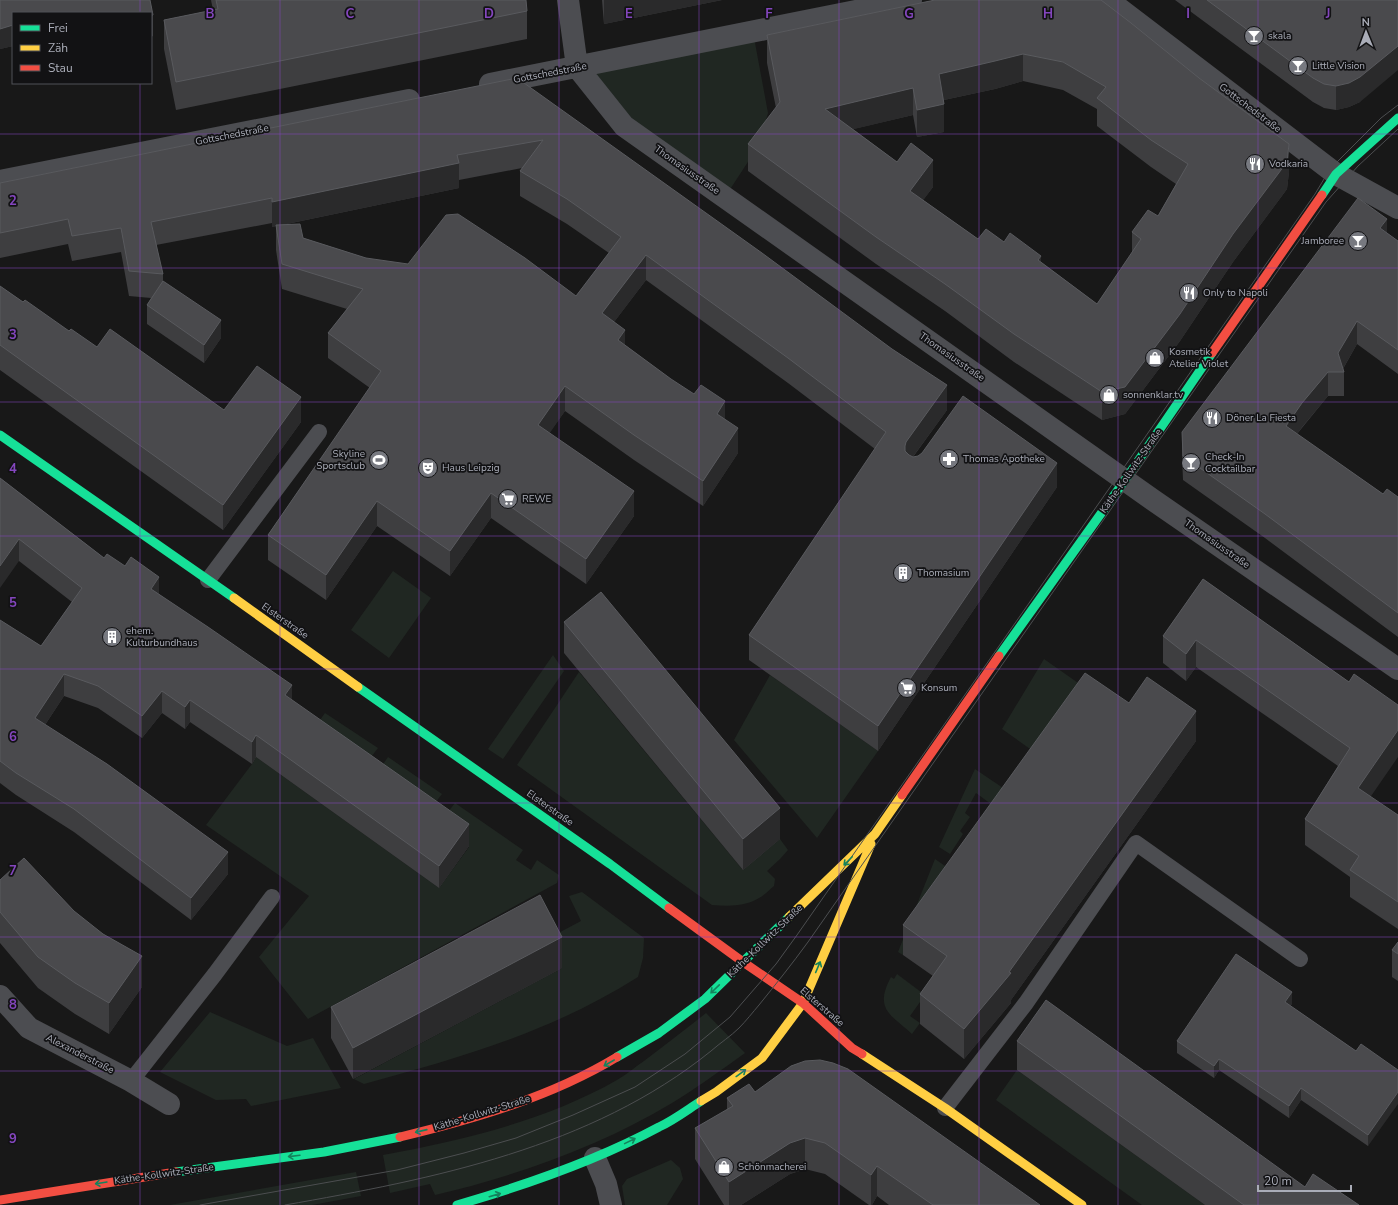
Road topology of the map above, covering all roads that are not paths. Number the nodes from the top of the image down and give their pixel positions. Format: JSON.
{"nodes":[{"id":1,"x":568,"y":0,"type":"edge"},
{"id":2,"x":911,"y":0,"type":"edge"},
{"id":3,"x":1108,"y":0,"type":"edge"},
{"id":4,"x":577,"y":67,"type":"junction"},
{"id":5,"x":472,"y":88,"type":"edge"},
{"id":6,"x":425,"y":97,"type":"edge"},
{"id":7,"x":1398,"y":118,"type":"edge"},
{"id":8,"x":1336,"y":174,"type":"junction"},
{"id":9,"x":0,"y":181,"type":"edge"},
{"id":10,"x":1398,"y":208,"type":"edge"},
{"id":11,"x":319,"y":432,"type":"dead end"},
{"id":12,"x":0,"y":435,"type":"edge"},
{"id":13,"x":1125,"y":480,"type":"junction"},
{"id":14,"x":208,"y":580,"type":"junction"},
{"id":15,"x":1398,"y":669,"type":"edge"},
{"id":16,"x":876,"y":834,"type":"junction"},
{"id":17,"x":272,"y":897,"type":"dead end"},
{"id":18,"x":1300,"y":959,"type":"dead end"},
{"id":19,"x":743,"y":962,"type":"junction"},
{"id":20,"x":0,"y":996,"type":"edge"},
{"id":21,"x":802,"y":1003,"type":"junction"},
{"id":22,"x":131,"y":1081,"type":"junction"},
{"id":23,"x":169,"y":1104,"type":"dead end"},
{"id":24,"x":945,"y":1108,"type":"junction"},
{"id":25,"x":595,"y":1158,"type":"junction"},
{"id":26,"x":0,"y":1200,"type":"edge"},
{"id":27,"x":457,"y":1205,"type":"edge"},
{"id":28,"x":611,"y":1205,"type":"edge"},
{"id":29,"x":1082,"y":1205,"type":"edge"}],
"edges":[{"from":1,"to":4,"type":"street"},
{"from":2,"to":4,"type":"street","name":"Gottschedstraße"},
{"from":3,"to":8,"type":"street","name":"Gottschedstraße"},
{"from":4,"to":5,"type":"street","name":"Gottschedstraße"},
{"from":4,"to":13,"type":"street","name":"Thomasiusstraße"},
{"from":6,"to":9,"type":"street","name":"Gottschedstraße"},
{"from":7,"to":8,"type":"street","name":"Käthe-Kollwitz-Straße"},
{"from":8,"to":10,"type":"street","name":"Gottschedstraße"},
{"from":8,"to":13,"type":"street","name":"Käthe-Kollwitz-Straße"},
{"from":11,"to":14,"type":"lane"},
{"from":12,"to":14,"type":"street","name":"Elsterstraße"},
{"from":13,"to":15,"type":"street","name":"Thomasiusstraße"},
{"from":13,"to":16,"type":"street","name":"Käthe-Kollwitz-Straße"},
{"from":14,"to":19,"type":"street","name":"Elsterstraße"},
{"from":16,"to":19,"type":"street","name":"Käthe-Kollwitz-Straße","one_way":true},
{"from":21,"to":16,"type":"street","name":"Käthe-Kollwitz-Straße","one_way":true},
{"from":17,"to":22,"type":"lane"},
{"from":18,"to":24,"type":"lane"},
{"from":19,"to":21,"type":"street","name":"Elsterstraße"},
{"from":19,"to":26,"type":"street","name":"Käthe-Kollwitz-Straße","one_way":true},
{"from":20,"to":22,"type":"street","name":"Alexanderstraße"},
{"from":21,"to":24,"type":"street","name":"Elsterstraße"},
{"from":25,"to":21,"type":"street","name":"Käthe-Kollwitz-Straße","one_way":true},
{"from":22,"to":23,"type":"street","name":"Alexanderstraße"},
{"from":24,"to":29,"type":"street","name":"Elsterstraße"},
{"from":27,"to":25,"type":"street","name":"Käthe-Kollwitz-Straße","one_way":true},
{"from":25,"to":28,"type":"street"}]}
